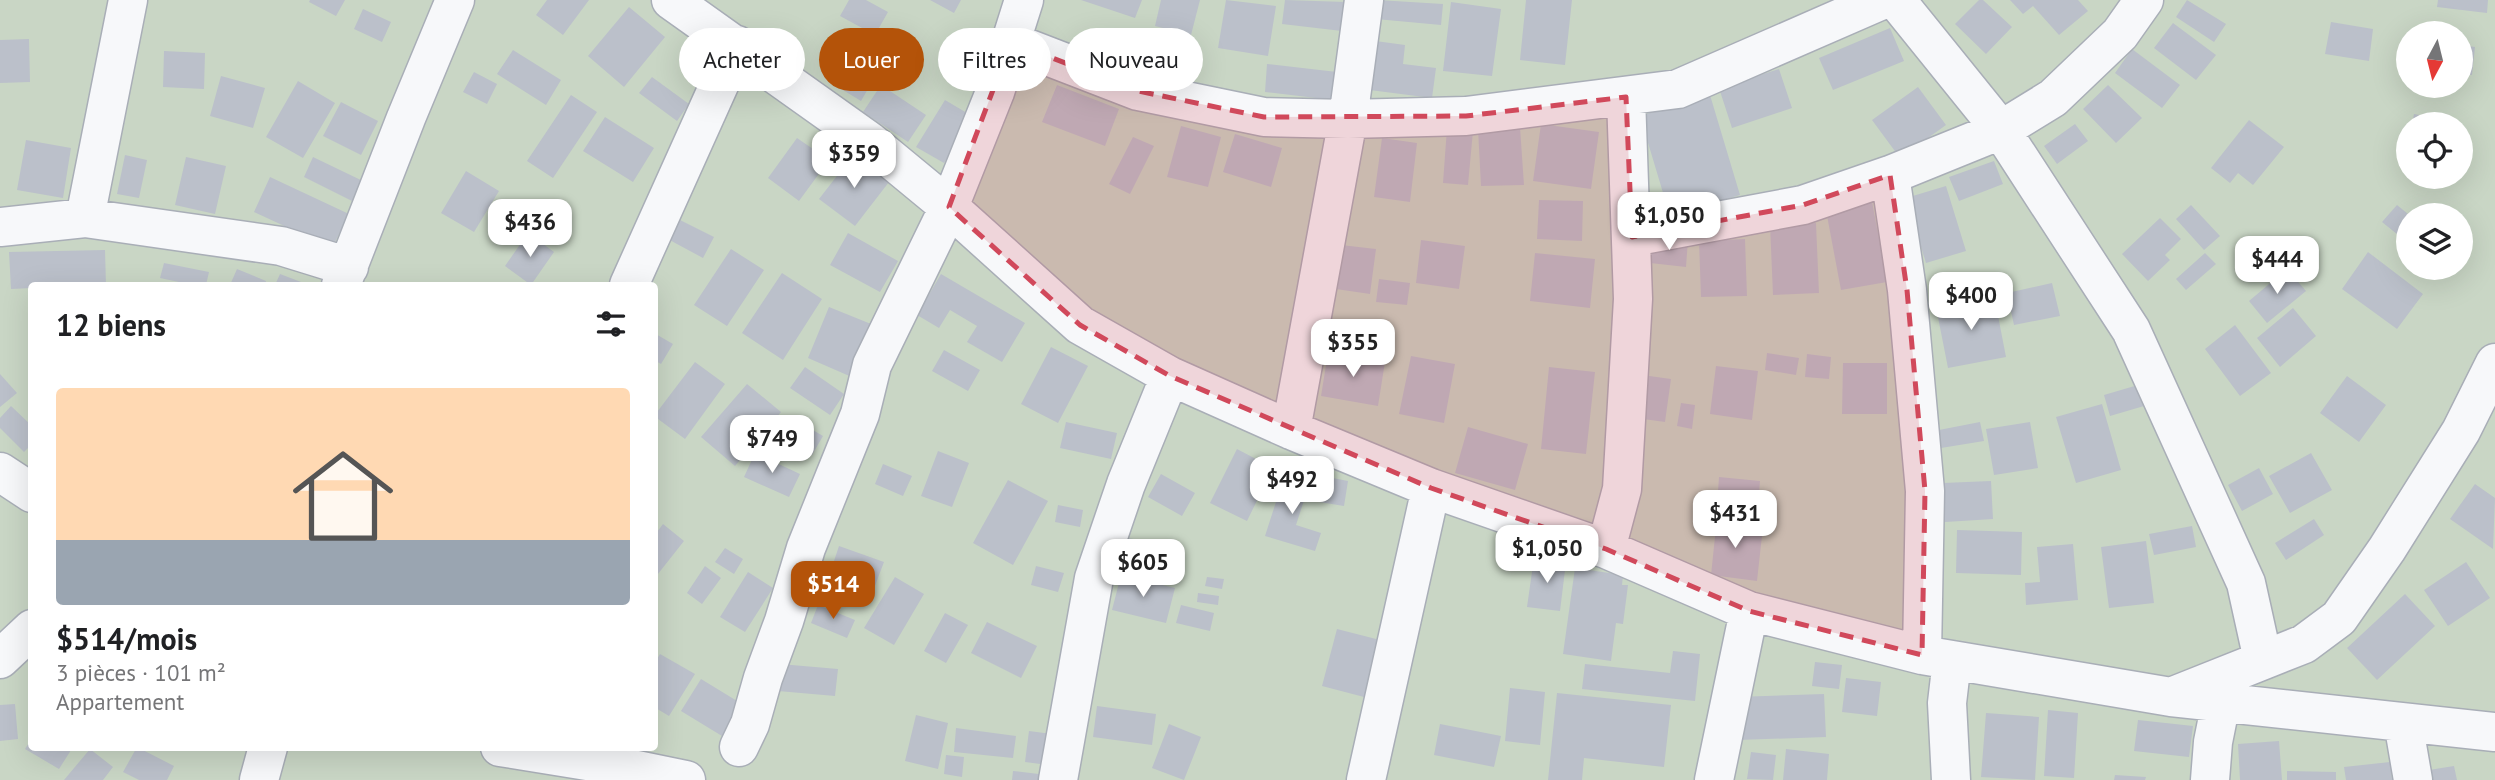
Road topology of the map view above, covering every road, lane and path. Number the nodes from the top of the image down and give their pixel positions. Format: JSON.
{"nodes":[{"id":1,"x":128,"y":0,"type":"edge"},
{"id":2,"x":455,"y":0,"type":"edge"},
{"id":3,"x":671,"y":0,"type":"edge"},
{"id":4,"x":1024,"y":0,"type":"edge"},
{"id":5,"x":1364,"y":0,"type":"edge"},
{"id":6,"x":1882,"y":0,"type":"edge"},
{"id":7,"x":1896,"y":0,"type":"edge"},
{"id":8,"x":2144,"y":0,"type":"edge"},
{"id":9,"x":712,"y":28,"type":"edge"},
{"id":10,"x":1015,"y":28,"type":"edge"},
{"id":11,"x":1051,"y":57,"type":"edge"},
{"id":12,"x":716,"y":91,"type":"edge"},
{"id":13,"x":800,"y":91,"type":"edge"},
{"id":14,"x":995,"y":91,"type":"edge"},
{"id":15,"x":1626,"y":97,"type":"junction"},
{"id":16,"x":1348,"y":119,"type":"junction"},
{"id":17,"x":2001,"y":130,"type":"junction"},
{"id":18,"x":1890,"y":175,"type":"junction"},
{"id":19,"x":949,"y":207,"type":"junction"},
{"id":20,"x":85,"y":218,"type":"junction"},
{"id":21,"x":0,"y":228,"type":"edge"},
{"id":22,"x":1632,"y":237,"type":"junction"},
{"id":23,"x":345,"y":276,"type":"edge"},
{"id":24,"x":630,"y":282,"type":"edge"},
{"id":25,"x":2495,"y":363,"type":"edge"},
{"id":26,"x":1170,"y":376,"type":"junction"},
{"id":27,"x":1291,"y":430,"type":"junction"},
{"id":28,"x":0,"y":472,"type":"edge"},
{"id":29,"x":1431,"y":488,"type":"junction"},
{"id":30,"x":28,"y":490,"type":"edge"},
{"id":31,"x":1606,"y":549,"type":"junction"},
{"id":32,"x":1749,"y":611,"type":"junction"},
{"id":33,"x":28,"y":633,"type":"edge"},
{"id":34,"x":1937,"y":658,"type":"junction"},
{"id":35,"x":0,"y":659,"type":"edge"},
{"id":36,"x":2263,"y":660,"type":"junction"},
{"id":37,"x":2171,"y":697,"type":"junction"},
{"id":38,"x":2221,"y":702,"type":"junction"},
{"id":39,"x":2403,"y":722,"type":"junction"},
{"id":40,"x":2495,"y":732,"type":"edge"},
{"id":41,"x":739,"y":747,"type":"dead end"},
{"id":42,"x":267,"y":751,"type":"edge"},
{"id":43,"x":518,"y":751,"type":"edge"},
{"id":44,"x":624,"y":775,"type":"edge"},
{"id":45,"x":259,"y":780,"type":"edge"},
{"id":46,"x":686,"y":780,"type":"edge"},
{"id":47,"x":1058,"y":780,"type":"edge"},
{"id":48,"x":1366,"y":780,"type":"edge"},
{"id":49,"x":1714,"y":780,"type":"edge"},
{"id":50,"x":1951,"y":780,"type":"edge"},
{"id":51,"x":2210,"y":780,"type":"edge"},
{"id":52,"x":2413,"y":780,"type":"edge"}],
"edges":[{"from":1,"to":20,"type":"street"},
{"from":2,"to":23,"type":"street"},
{"from":3,"to":9,"type":"street"},
{"from":4,"to":10,"type":"street"},
{"from":5,"to":16,"type":"street"},
{"from":6,"to":15,"type":"street"},
{"from":7,"to":17,"type":"street"},
{"from":8,"to":17,"type":"street"},
{"from":11,"to":16,"type":"street"},
{"from":12,"to":24,"type":"street"},
{"from":13,"to":19,"type":"street"},
{"from":14,"to":19,"type":"street"},
{"from":15,"to":16,"type":"street"},
{"from":15,"to":22,"type":"street"},
{"from":16,"to":27,"type":"street"},
{"from":17,"to":18,"type":"street"},
{"from":17,"to":36,"type":"street"},
{"from":18,"to":22,"type":"street"},
{"from":18,"to":34,"type":"street"},
{"from":19,"to":26,"type":"street"},
{"from":19,"to":41,"type":"street"},
{"from":20,"to":21,"type":"street"},
{"from":20,"to":23,"type":"street"},
{"from":22,"to":31,"type":"street"},
{"from":25,"to":36,"type":"street"},
{"from":26,"to":27,"type":"street"},
{"from":26,"to":47,"type":"street"},
{"from":27,"to":29,"type":"street"},
{"from":28,"to":30,"type":"street"},
{"from":29,"to":31,"type":"street"},
{"from":29,"to":48,"type":"street"},
{"from":31,"to":32,"type":"street"},
{"from":32,"to":34,"type":"street"},
{"from":32,"to":49,"type":"street"},
{"from":33,"to":35,"type":"street"},
{"from":34,"to":37,"type":"street"},
{"from":34,"to":50,"type":"street"},
{"from":36,"to":37,"type":"street"},
{"from":37,"to":38,"type":"street"},
{"from":38,"to":39,"type":"street"},
{"from":38,"to":51,"type":"street"},
{"from":39,"to":40,"type":"street"},
{"from":39,"to":52,"type":"street"},
{"from":42,"to":45,"type":"street"},
{"from":43,"to":44,"type":"street"},
{"from":44,"to":46,"type":"street"}]}
